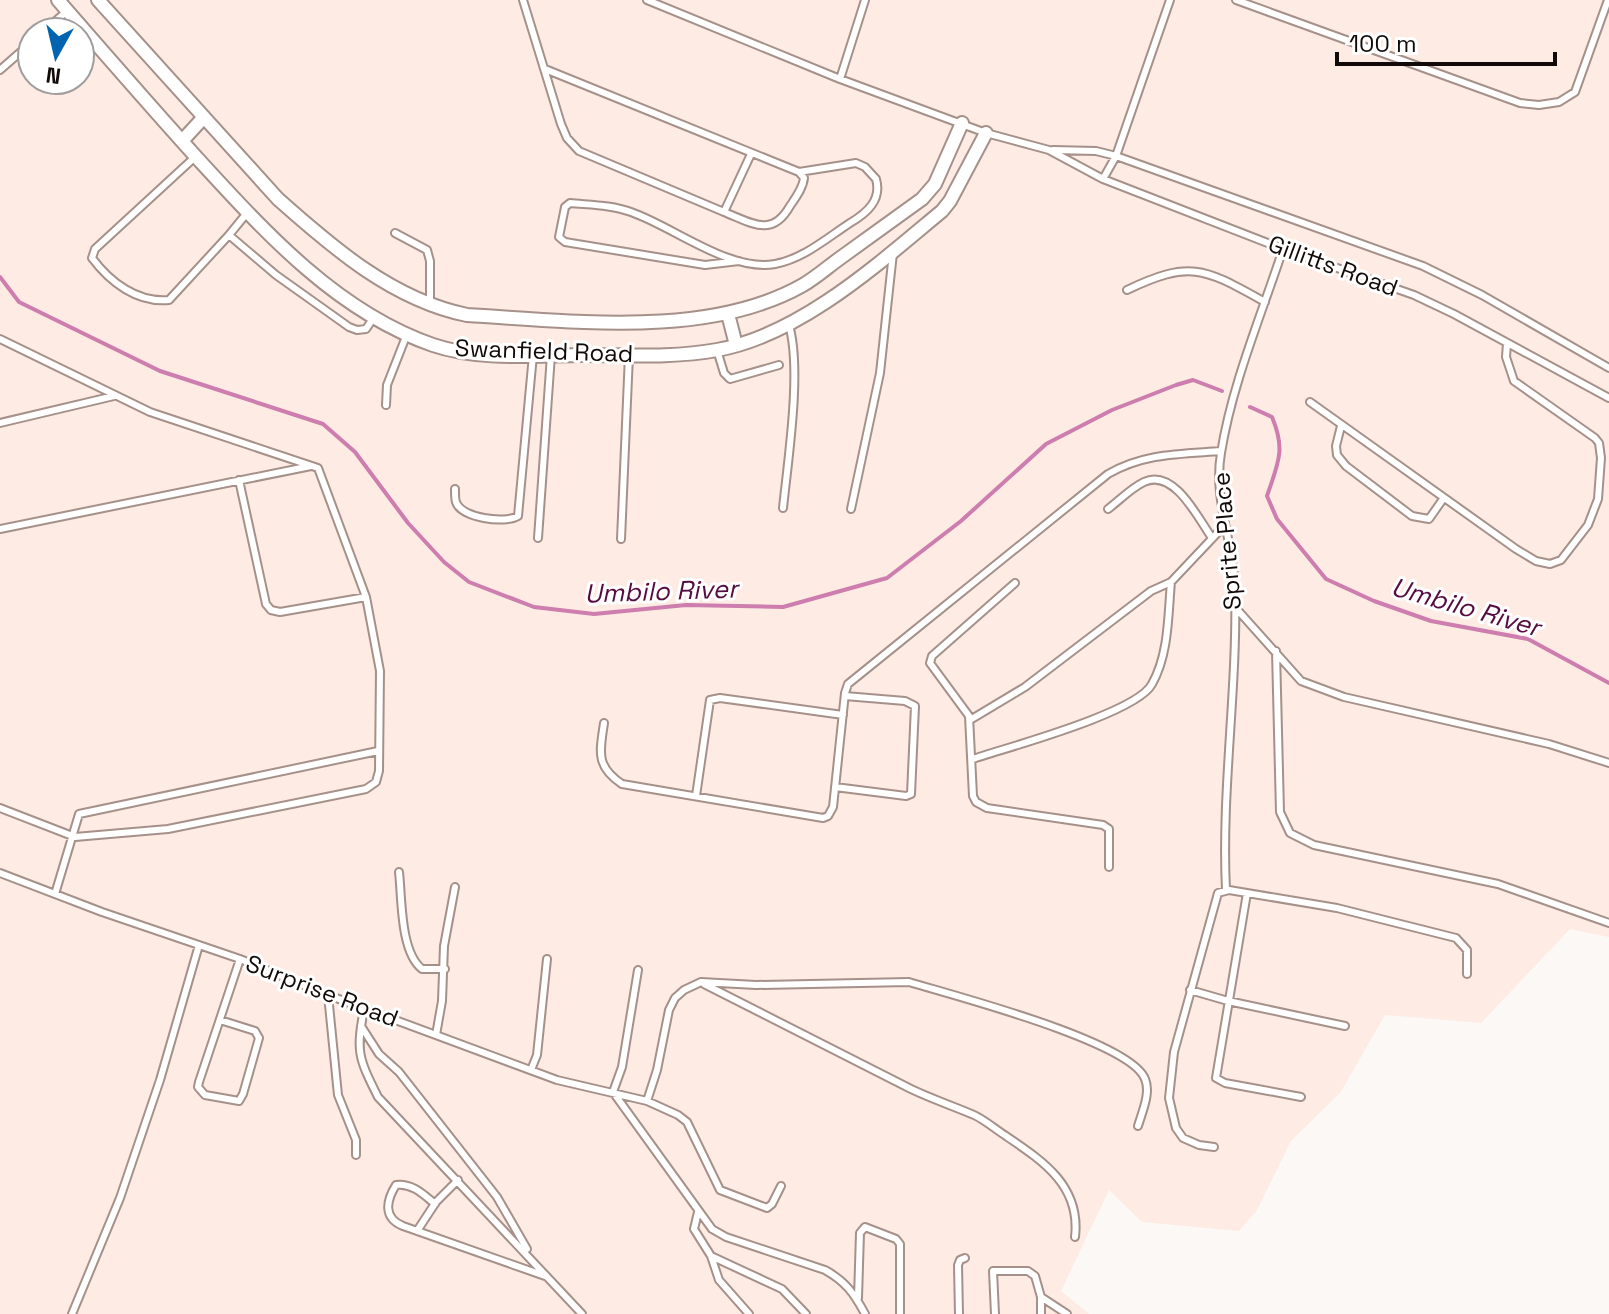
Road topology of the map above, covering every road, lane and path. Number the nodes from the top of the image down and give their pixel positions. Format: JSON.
{"nodes":[{"id":1,"x":58,"y":0,"type":"edge"},
{"id":2,"x":98,"y":0,"type":"edge"},
{"id":3,"x":523,"y":0,"type":"edge"},
{"id":4,"x":647,"y":0,"type":"edge"},
{"id":5,"x":865,"y":0,"type":"edge"},
{"id":6,"x":1170,"y":0,"type":"edge"},
{"id":7,"x":1236,"y":0,"type":"edge"},
{"id":8,"x":1608,"y":0,"type":"edge"},
{"id":9,"x":67,"y":11,"type":"junction"},
{"id":10,"x":61,"y":16,"type":"edge"},
{"id":11,"x":16,"y":56,"type":"edge"},
{"id":12,"x":545,"y":69,"type":"junction"},
{"id":13,"x":0,"y":70,"type":"edge"},
{"id":14,"x":840,"y":79,"type":"junction"},
{"id":15,"x":204,"y":117,"type":"junction"},
{"id":16,"x":962,"y":123,"type":"junction"},
{"id":17,"x":986,"y":133,"type":"junction"},
{"id":18,"x":182,"y":141,"type":"junction"},
{"id":19,"x":1049,"y":150,"type":"junction"},
{"id":20,"x":751,"y":154,"type":"junction"},
{"id":21,"x":196,"y":156,"type":"junction"},
{"id":22,"x":1116,"y":156,"type":"junction"},
{"id":23,"x":799,"y":172,"type":"junction"},
{"id":24,"x":1103,"y":179,"type":"junction"},
{"id":25,"x":248,"y":212,"type":"junction"},
{"id":26,"x":724,"y":212,"type":"junction"},
{"id":27,"x":395,"y":233,"type":"dead end"},
{"id":28,"x":229,"y":235,"type":"junction"},
{"id":29,"x":1283,"y":249,"type":"junction"},
{"id":30,"x":894,"y":250,"type":"junction"},
{"id":31,"x":839,"y":259,"type":"junction"},
{"id":32,"x":739,"y":261,"type":"junction"},
{"id":33,"x":855,"y":280,"type":"junction"},
{"id":34,"x":1127,"y":290,"type":"dead end"},
{"id":35,"x":1265,"y":302,"type":"junction"},
{"id":36,"x":430,"y":305,"type":"junction"},
{"id":37,"x":728,"y":314,"type":"junction"},
{"id":38,"x":374,"y":317,"type":"junction"},
{"id":39,"x":789,"y":325,"type":"junction"},
{"id":40,"x":407,"y":334,"type":"junction"},
{"id":41,"x":0,"y":339,"type":"edge"},
{"id":42,"x":1507,"y":343,"type":"junction"},
{"id":43,"x":736,"y":345,"type":"junction"},
{"id":44,"x":717,"y":350,"type":"junction"},
{"id":45,"x":533,"y":355,"type":"junction"},
{"id":46,"x":551,"y":355,"type":"junction"},
{"id":47,"x":629,"y":355,"type":"junction"},
{"id":48,"x":779,"y":365,"type":"dead end"},
{"id":49,"x":1609,"y":368,"type":"edge"},
{"id":50,"x":114,"y":396,"type":"junction"},
{"id":51,"x":1609,"y":398,"type":"edge"},
{"id":52,"x":1310,"y":402,"type":"dead end"},
{"id":53,"x":386,"y":405,"type":"dead end"},
{"id":54,"x":0,"y":423,"type":"edge"},
{"id":55,"x":1341,"y":426,"type":"junction"},
{"id":56,"x":1221,"y":451,"type":"junction"},
{"id":57,"x":314,"y":465,"type":"junction"},
{"id":58,"x":239,"y":480,"type":"junction"},
{"id":59,"x":455,"y":489,"type":"dead end"},
{"id":60,"x":1443,"y":499,"type":"junction"},
{"id":61,"x":783,"y":508,"type":"dead end"},
{"id":62,"x":851,"y":509,"type":"dead end"},
{"id":63,"x":1108,"y":509,"type":"dead end"},
{"id":64,"x":1224,"y":526,"type":"junction"},
{"id":65,"x":0,"y":529,"type":"edge"},
{"id":66,"x":538,"y":538,"type":"dead end"},
{"id":67,"x":1212,"y":538,"type":"junction"},
{"id":68,"x":621,"y":539,"type":"dead end"},
{"id":69,"x":1171,"y":582,"type":"junction"},
{"id":70,"x":1015,"y":583,"type":"dead end"},
{"id":71,"x":366,"y":597,"type":"junction"},
{"id":72,"x":1234,"y":606,"type":"junction"},
{"id":73,"x":1276,"y":651,"type":"junction"},
{"id":74,"x":845,"y":696,"type":"junction"},
{"id":75,"x":843,"y":715,"type":"junction"},
{"id":76,"x":970,"y":720,"type":"junction"},
{"id":77,"x":604,"y":723,"type":"dead end"},
{"id":78,"x":378,"y":751,"type":"junction"},
{"id":79,"x":973,"y":759,"type":"junction"},
{"id":80,"x":1609,"y":763,"type":"edge"},
{"id":81,"x":835,"y":787,"type":"junction"},
{"id":82,"x":696,"y":796,"type":"junction"},
{"id":83,"x":0,"y":808,"type":"edge"},
{"id":84,"x":71,"y":836,"type":"junction"},
{"id":85,"x":1109,"y":867,"type":"dead end"},
{"id":86,"x":399,"y":872,"type":"dead end"},
{"id":87,"x":0,"y":873,"type":"edge"},
{"id":88,"x":455,"y":887,"type":"dead end"},
{"id":89,"x":1226,"y":890,"type":"junction"},
{"id":90,"x":1247,"y":893,"type":"junction"},
{"id":91,"x":55,"y":894,"type":"junction"},
{"id":92,"x":1609,"y":923,"type":"edge"},
{"id":93,"x":199,"y":945,"type":"junction"},
{"id":94,"x":240,"y":959,"type":"junction"},
{"id":95,"x":547,"y":959,"type":"dead end"},
{"id":96,"x":445,"y":969,"type":"junction"},
{"id":97,"x":638,"y":970,"type":"dead end"},
{"id":98,"x":1467,"y":974,"type":"dead end"},
{"id":99,"x":701,"y":982,"type":"junction"},
{"id":100,"x":1190,"y":990,"type":"junction"},
{"id":101,"x":328,"y":995,"type":"junction"},
{"id":102,"x":1228,"y":1001,"type":"junction"},
{"id":103,"x":364,"y":1009,"type":"junction"},
{"id":104,"x":220,"y":1020,"type":"junction"},
{"id":105,"x":361,"y":1026,"type":"junction"},
{"id":106,"x":1345,"y":1026,"type":"dead end"},
{"id":107,"x":436,"y":1035,"type":"junction"},
{"id":108,"x":531,"y":1070,"type":"junction"},
{"id":109,"x":613,"y":1092,"type":"junction"},
{"id":110,"x":1301,"y":1097,"type":"dead end"},
{"id":111,"x":647,"y":1101,"type":"junction"},
{"id":112,"x":1138,"y":1126,"type":"dead end"},
{"id":113,"x":1214,"y":1147,"type":"dead end"},
{"id":114,"x":356,"y":1155,"type":"dead end"},
{"id":115,"x":458,"y":1180,"type":"junction"},
{"id":116,"x":781,"y":1186,"type":"dead end"},
{"id":117,"x":435,"y":1204,"type":"junction"},
{"id":118,"x":698,"y":1212,"type":"junction"},
{"id":119,"x":417,"y":1231,"type":"junction"},
{"id":120,"x":1075,"y":1237,"type":"dead end"},
{"id":121,"x":711,"y":1256,"type":"junction"},
{"id":122,"x":965,"y":1258,"type":"dead end"},
{"id":123,"x":533,"y":1259,"type":"junction"},
{"id":124,"x":548,"y":1277,"type":"junction"},
{"id":125,"x":562,"y":1291,"type":"junction"},
{"id":126,"x":1041,"y":1297,"type":"junction"},
{"id":127,"x":858,"y":1302,"type":"junction"},
{"id":128,"x":72,"y":1314,"type":"edge"},
{"id":129,"x":576,"y":1314,"type":"edge"},
{"id":130,"x":582,"y":1314,"type":"edge"},
{"id":131,"x":749,"y":1314,"type":"edge"},
{"id":132,"x":806,"y":1314,"type":"edge"},
{"id":133,"x":865,"y":1314,"type":"edge"},
{"id":134,"x":900,"y":1314,"type":"edge"},
{"id":135,"x":959,"y":1314,"type":"edge"},
{"id":136,"x":995,"y":1314,"type":"edge"},
{"id":137,"x":1041,"y":1314,"type":"edge"},
{"id":138,"x":1067,"y":1314,"type":"edge"}],
"edges":[{"from":1,"to":9,"type":"street","name":"Swanfield Road"},
{"from":2,"to":15,"type":"street","name":"Swanfield Road"},
{"from":3,"to":12,"type":"lane"},
{"from":4,"to":14,"type":"lane","name":"Gillitts Road"},
{"from":5,"to":14,"type":"lane"},
{"from":6,"to":22,"type":"lane"},
{"from":7,"to":8,"type":"lane"},
{"from":9,"to":10,"type":"lane"},
{"from":9,"to":18,"type":"street","name":"Swanfield Road"},
{"from":11,"to":13,"type":"lane"},
{"from":12,"to":20,"type":"lane"},
{"from":12,"to":26,"type":"lane"},
{"from":14,"to":16,"type":"lane","name":"Gillitts Road"},
{"from":15,"to":18,"type":"street"},
{"from":15,"to":36,"type":"street","name":"Swanfield Road"},
{"from":16,"to":17,"type":"lane","name":"Gillitts Road"},
{"from":16,"to":31,"type":"street","name":"Swanfield Road"},
{"from":17,"to":19,"type":"lane","name":"Gillitts Road"},
{"from":17,"to":30,"type":"street","name":"Swanfield Road"},
{"from":18,"to":21,"type":"street","name":"Swanfield Road"},
{"from":19,"to":22,"type":"lane","name":"Gillitts Road"},
{"from":19,"to":24,"type":"lane","name":"Gillitts Road"},
{"from":20,"to":23,"type":"lane"},
{"from":20,"to":26,"type":"lane"},
{"from":21,"to":25,"type":"street","name":"Swanfield Road"},
{"from":21,"to":28,"type":"lane"},
{"from":22,"to":24,"type":"lane"},
{"from":22,"to":49,"type":"lane","name":"Gillitts Road"},
{"from":23,"to":26,"type":"lane"},
{"from":23,"to":32,"type":"lane"},
{"from":24,"to":29,"type":"lane","name":"Gillitts Road"},
{"from":25,"to":28,"type":"lane"},
{"from":25,"to":38,"type":"street","name":"Swanfield Road"},
{"from":27,"to":36,"type":"lane"},
{"from":28,"to":38,"type":"lane"},
{"from":29,"to":35,"type":"lane","name":"Sprite Place"},
{"from":29,"to":42,"type":"lane","name":"Gillitts Road"},
{"from":30,"to":33,"type":"street","name":"Swanfield Road"},
{"from":30,"to":62,"type":"lane"},
{"from":31,"to":33,"type":"street"},
{"from":31,"to":37,"type":"street","name":"Swanfield Road"},
{"from":32,"to":32,"type":"lane"},
{"from":33,"to":39,"type":"street","name":"Swanfield Road"},
{"from":34,"to":35,"type":"lane"},
{"from":35,"to":56,"type":"lane","name":"Sprite Place"},
{"from":36,"to":37,"type":"street","name":"Swanfield Road"},
{"from":37,"to":43,"type":"street"},
{"from":38,"to":40,"type":"street","name":"Swanfield Road"},
{"from":39,"to":43,"type":"street","name":"Swanfield Road"},
{"from":39,"to":61,"type":"lane"},
{"from":40,"to":45,"type":"street","name":"Swanfield Road"},
{"from":40,"to":53,"type":"lane"},
{"from":41,"to":50,"type":"lane"},
{"from":42,"to":51,"type":"lane","name":"Gillitts Road"},
{"from":42,"to":60,"type":"lane"},
{"from":43,"to":44,"type":"street","name":"Swanfield Road"},
{"from":44,"to":47,"type":"street","name":"Swanfield Road"},
{"from":44,"to":48,"type":"lane"},
{"from":45,"to":46,"type":"street","name":"Swanfield Road"},
{"from":45,"to":59,"type":"lane"},
{"from":46,"to":47,"type":"street","name":"Swanfield Road"},
{"from":46,"to":66,"type":"lane"},
{"from":47,"to":68,"type":"lane"},
{"from":50,"to":54,"type":"lane"},
{"from":50,"to":57,"type":"lane"},
{"from":52,"to":55,"type":"lane"},
{"from":55,"to":60,"type":"lane"},
{"from":55,"to":60,"type":"lane"},
{"from":56,"to":64,"type":"lane","name":"Sprite Place"},
{"from":56,"to":74,"type":"lane"},
{"from":57,"to":58,"type":"lane"},
{"from":57,"to":71,"type":"lane"},
{"from":58,"to":65,"type":"lane"},
{"from":58,"to":71,"type":"lane"},
{"from":63,"to":67,"type":"lane"},
{"from":64,"to":67,"type":"lane"},
{"from":64,"to":72,"type":"lane","name":"Sprite Place"},
{"from":67,"to":69,"type":"lane"},
{"from":69,"to":76,"type":"lane"},
{"from":69,"to":79,"type":"lane"},
{"from":70,"to":76,"type":"lane"},
{"from":71,"to":78,"type":"lane"},
{"from":72,"to":73,"type":"lane"},
{"from":72,"to":89,"type":"lane","name":"Sprite Place"},
{"from":73,"to":80,"type":"lane"},
{"from":73,"to":92,"type":"lane"},
{"from":74,"to":75,"type":"lane"},
{"from":74,"to":81,"type":"lane"},
{"from":75,"to":81,"type":"lane"},
{"from":75,"to":82,"type":"lane"},
{"from":76,"to":79,"type":"lane"},
{"from":77,"to":82,"type":"lane"},
{"from":78,"to":84,"type":"lane"},
{"from":78,"to":84,"type":"lane"},
{"from":79,"to":85,"type":"lane"},
{"from":81,"to":82,"type":"lane"},
{"from":83,"to":84,"type":"lane"},
{"from":84,"to":91,"type":"lane"},
{"from":86,"to":96,"type":"lane"},
{"from":87,"to":91,"type":"lane","name":"Surprise Road"},
{"from":88,"to":96,"type":"lane"},
{"from":89,"to":90,"type":"lane"},
{"from":89,"to":100,"type":"lane"},
{"from":90,"to":98,"type":"lane"},
{"from":90,"to":102,"type":"lane"},
{"from":91,"to":93,"type":"lane","name":"Surprise Road"},
{"from":93,"to":94,"type":"lane","name":"Surprise Road"},
{"from":93,"to":128,"type":"lane"},
{"from":94,"to":101,"type":"lane","name":"Surprise Road"},
{"from":94,"to":104,"type":"lane"},
{"from":95,"to":108,"type":"lane"},
{"from":96,"to":107,"type":"lane"},
{"from":97,"to":109,"type":"lane"},
{"from":99,"to":111,"type":"lane"},
{"from":99,"to":112,"type":"lane"},
{"from":99,"to":120,"type":"lane"},
{"from":100,"to":102,"type":"lane"},
{"from":100,"to":113,"type":"lane"},
{"from":101,"to":103,"type":"lane","name":"Surprise Road"},
{"from":101,"to":114,"type":"lane"},
{"from":102,"to":106,"type":"lane"},
{"from":102,"to":110,"type":"lane"},
{"from":103,"to":105,"type":"lane"},
{"from":103,"to":107,"type":"lane","name":"Surprise Road"},
{"from":104,"to":104,"type":"lane"},
{"from":105,"to":115,"type":"lane"},
{"from":105,"to":123,"type":"lane"},
{"from":107,"to":108,"type":"lane","name":"Surprise Road"},
{"from":108,"to":109,"type":"lane","name":"Surprise Road"},
{"from":109,"to":111,"type":"lane","name":"Surprise Road"},
{"from":109,"to":118,"type":"lane"},
{"from":111,"to":116,"type":"lane","name":"Surprise Road"},
{"from":115,"to":117,"type":"lane"},
{"from":115,"to":123,"type":"lane"},
{"from":117,"to":119,"type":"lane"},
{"from":117,"to":119,"type":"lane"},
{"from":118,"to":121,"type":"lane"},
{"from":118,"to":127,"type":"lane"},
{"from":119,"to":124,"type":"lane"},
{"from":121,"to":131,"type":"lane"},
{"from":121,"to":132,"type":"lane"},
{"from":122,"to":135,"type":"lane"},
{"from":123,"to":124,"type":"lane"},
{"from":124,"to":125,"type":"lane"},
{"from":125,"to":129,"type":"lane"},
{"from":125,"to":130,"type":"lane"},
{"from":126,"to":136,"type":"lane"},
{"from":126,"to":137,"type":"lane"},
{"from":126,"to":138,"type":"lane"},
{"from":127,"to":133,"type":"lane"},
{"from":127,"to":134,"type":"lane"}]}
